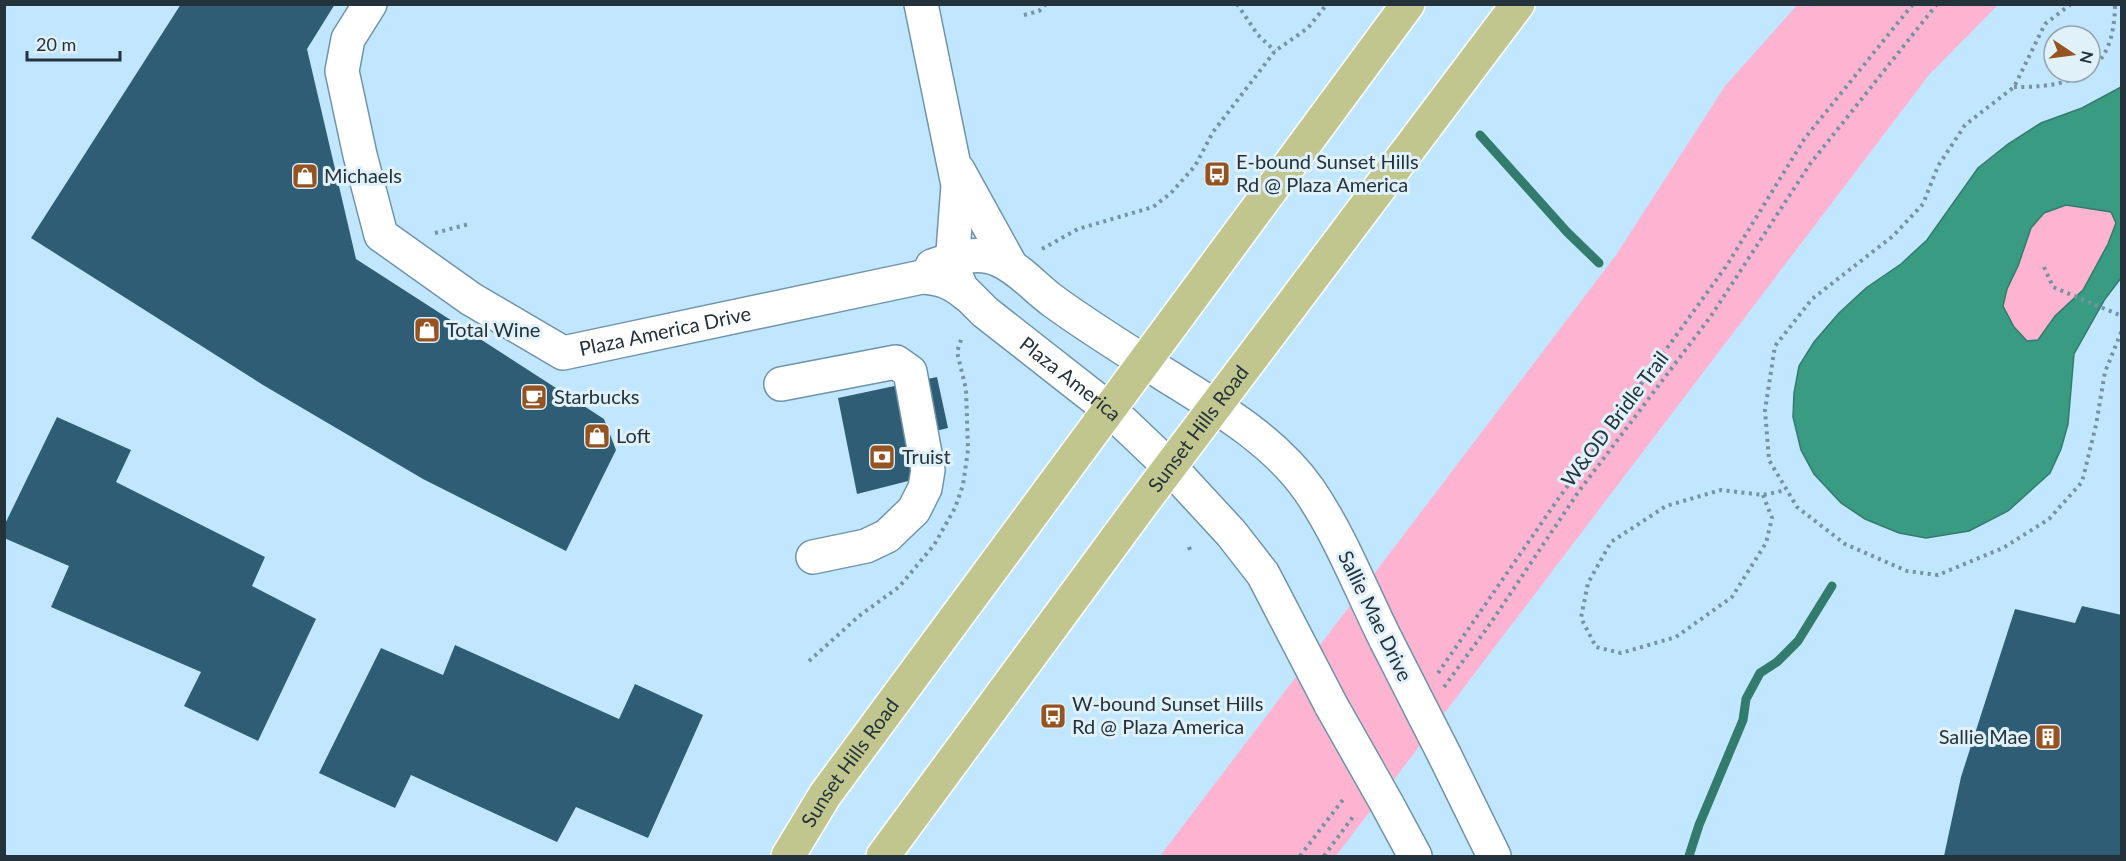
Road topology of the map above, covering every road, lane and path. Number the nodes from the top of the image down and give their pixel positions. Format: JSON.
{"nodes":[{"id":1,"x":370,"y":4,"type":"edge"},
{"id":2,"x":921,"y":4,"type":"edge"},
{"id":3,"x":1046,"y":4,"type":"edge"},
{"id":4,"x":1237,"y":4,"type":"edge"},
{"id":5,"x":1327,"y":4,"type":"edge"},
{"id":6,"x":1408,"y":4,"type":"edge"},
{"id":7,"x":1518,"y":4,"type":"edge"},
{"id":8,"x":1913,"y":4,"type":"edge"},
{"id":9,"x":1937,"y":4,"type":"edge"},
{"id":10,"x":2071,"y":4,"type":"edge"},
{"id":11,"x":2115,"y":4,"type":"edge"},
{"id":12,"x":1024,"y":15,"type":"dead end"},
{"id":13,"x":1275,"y":51,"type":"junction"},
{"id":14,"x":2102,"y":58,"type":"edge"},
{"id":15,"x":2053,"y":84,"type":"edge"},
{"id":16,"x":2014,"y":87,"type":"junction"},
{"id":17,"x":951,"y":148,"type":"junction"},
{"id":18,"x":953,"y":259,"type":"junction"},
{"id":19,"x":1024,"y":259,"type":"junction"},
{"id":20,"x":2044,"y":267,"type":"dead end"},
{"id":21,"x":898,"y":282,"type":"junction"},
{"id":22,"x":967,"y":295,"type":"junction"},
{"id":23,"x":2121,"y":316,"type":"edge"},
{"id":24,"x":2121,"y":330,"type":"edge"},
{"id":25,"x":1144,"y":362,"type":"junction"},
{"id":26,"x":781,"y":384,"type":"dead end"},
{"id":27,"x":1216,"y":407,"type":"junction"},
{"id":28,"x":1110,"y":410,"type":"junction"},
{"id":29,"x":1170,"y":467,"type":"junction"},
{"id":30,"x":1786,"y":490,"type":"junction"},
{"id":31,"x":1763,"y":495,"type":"junction"},
{"id":32,"x":1190,"y":547,"type":"dead end"},
{"id":33,"x":1191,"y":553,"type":"dead end"},
{"id":34,"x":813,"y":557,"type":"dead end"},
{"id":35,"x":1435,"y":677,"type":"dead end"},
{"id":36,"x":1438,"y":697,"type":"dead end"},
{"id":37,"x":1346,"y":797,"type":"dead end"},
{"id":38,"x":1371,"y":808,"type":"junction"},
{"id":39,"x":788,"y":856,"type":"edge"},
{"id":40,"x":883,"y":856,"type":"edge"},
{"id":41,"x":1300,"y":856,"type":"edge"},
{"id":42,"x":1324,"y":856,"type":"edge"},
{"id":43,"x":1415,"y":856,"type":"edge"},
{"id":44,"x":1494,"y":856,"type":"edge"}],
"edges":[{"from":1,"to":21,"type":"street","name":"Plaza America Drive"},
{"from":2,"to":17,"type":"street"},
{"from":3,"to":12,"type":"path"},
{"from":4,"to":13,"type":"path"},
{"from":5,"to":13,"type":"path"},
{"from":6,"to":25,"type":"main road","name":"Sunset Hills Road"},
{"from":7,"to":27,"type":"main road","name":"Sunset Hills Road"},
{"from":8,"to":35,"type":"path"},
{"from":9,"to":36,"type":"path","name":"W&OD Bridle Trail"},
{"from":10,"to":16,"type":"path"},
{"from":11,"to":14,"type":"path"},
{"from":13,"to":19,"type":"path"},
{"from":15,"to":16,"type":"path"},
{"from":16,"to":30,"type":"path"},
{"from":17,"to":18,"type":"street"},
{"from":17,"to":19,"type":"street"},
{"from":18,"to":19,"type":"street"},
{"from":18,"to":21,"type":"street"},
{"from":18,"to":22,"type":"street"},
{"from":19,"to":25,"type":"street"},
{"from":20,"to":23,"type":"path"},
{"from":21,"to":22,"type":"street"},
{"from":22,"to":28,"type":"street","name":"Plaza America"},
{"from":24,"to":30,"type":"path"},
{"from":25,"to":27,"type":"street"},
{"from":25,"to":28,"type":"main road","name":"Sunset Hills Road"},
{"from":26,"to":34,"type":"street"},
{"from":27,"to":29,"type":"main road","name":"Sunset Hills Road"},
{"from":27,"to":44,"type":"street","name":"Sallie Mae Drive","bridge":true},
{"from":28,"to":29,"type":"street","name":"Plaza America"},
{"from":28,"to":39,"type":"main road","name":"Sunset Hills Road"},
{"from":29,"to":38,"type":"street","bridge":true},
{"from":29,"to":40,"type":"main road","name":"Sunset Hills Road"},
{"from":30,"to":31,"type":"path"},
{"from":31,"to":31,"type":"path"},
{"from":32,"to":33,"type":"path"},
{"from":37,"to":41,"type":"path"},
{"from":38,"to":42,"type":"path"},
{"from":38,"to":43,"type":"street"}]}
